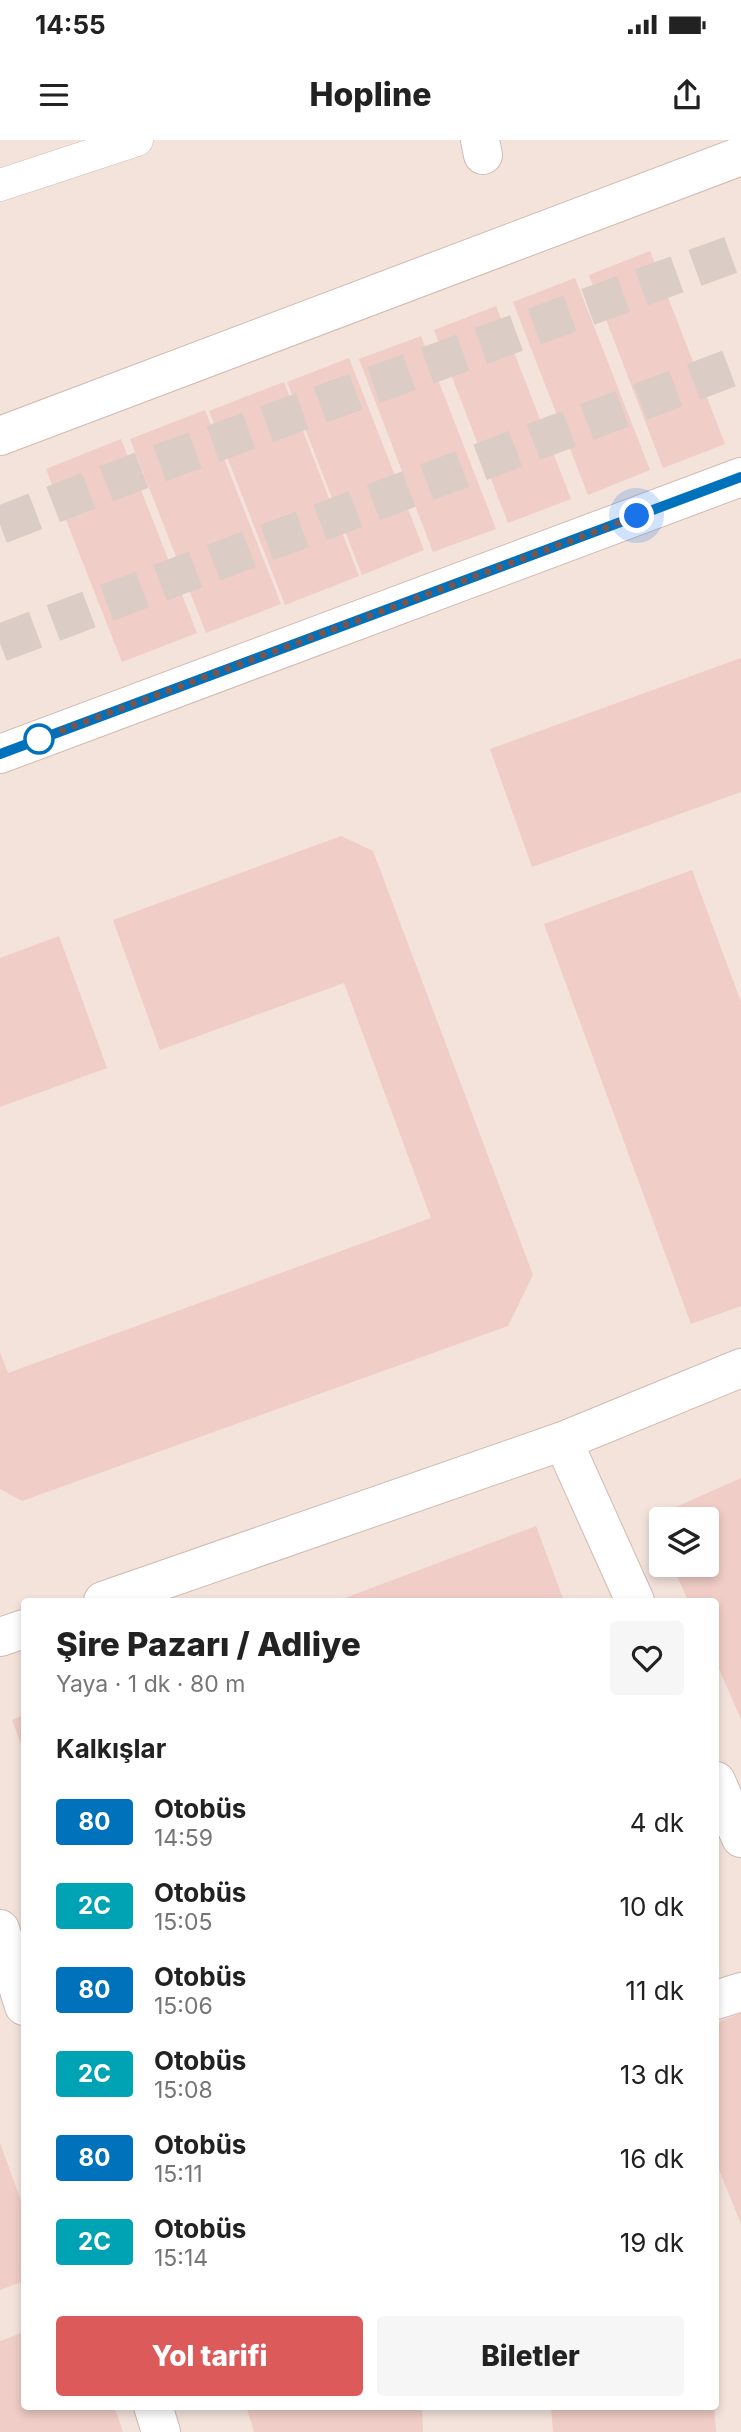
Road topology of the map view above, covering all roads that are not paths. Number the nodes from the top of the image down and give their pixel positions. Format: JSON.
{"nodes":[{"id":1,"x":137,"y":140,"type":"edge"},
{"id":2,"x":741,"y":156,"type":"edge"},
{"id":3,"x":0,"y":185,"type":"edge"},
{"id":4,"x":0,"y":436,"type":"edge"},
{"id":5,"x":741,"y":477,"type":"edge"},
{"id":6,"x":0,"y":754,"type":"edge"},
{"id":7,"x":741,"y":1368,"type":"edge"},
{"id":8,"x":563,"y":1441,"type":"junction"},
{"id":9,"x":112,"y":1598,"type":"edge"},
{"id":10,"x":634,"y":1598,"type":"edge"},
{"id":11,"x":21,"y":1630,"type":"edge"},
{"id":12,"x":0,"y":1637,"type":"edge"},
{"id":13,"x":719,"y":1788,"type":"edge"},
{"id":14,"x":741,"y":1838,"type":"edge"},
{"id":15,"x":0,"y":1929,"type":"edge"},
{"id":16,"x":741,"y":1992,"type":"edge"},
{"id":17,"x":21,"y":1996,"type":"edge"},
{"id":18,"x":719,"y":1999,"type":"edge"},
{"id":19,"x":154,"y":2410,"type":"edge"},
{"id":20,"x":161,"y":2432,"type":"edge"}],
"edges":[{"from":1,"to":3,"type":"lane"},
{"from":2,"to":4,"type":"main road"},
{"from":5,"to":6,"type":"main road"},
{"from":7,"to":8,"type":"main road"},
{"from":8,"to":9,"type":"main road"},
{"from":8,"to":10,"type":"main road"},
{"from":11,"to":12,"type":"main road"},
{"from":13,"to":14,"type":"main road"},
{"from":15,"to":17,"type":"main road"},
{"from":16,"to":18,"type":"main road"},
{"from":19,"to":20,"type":"main road"}]}
